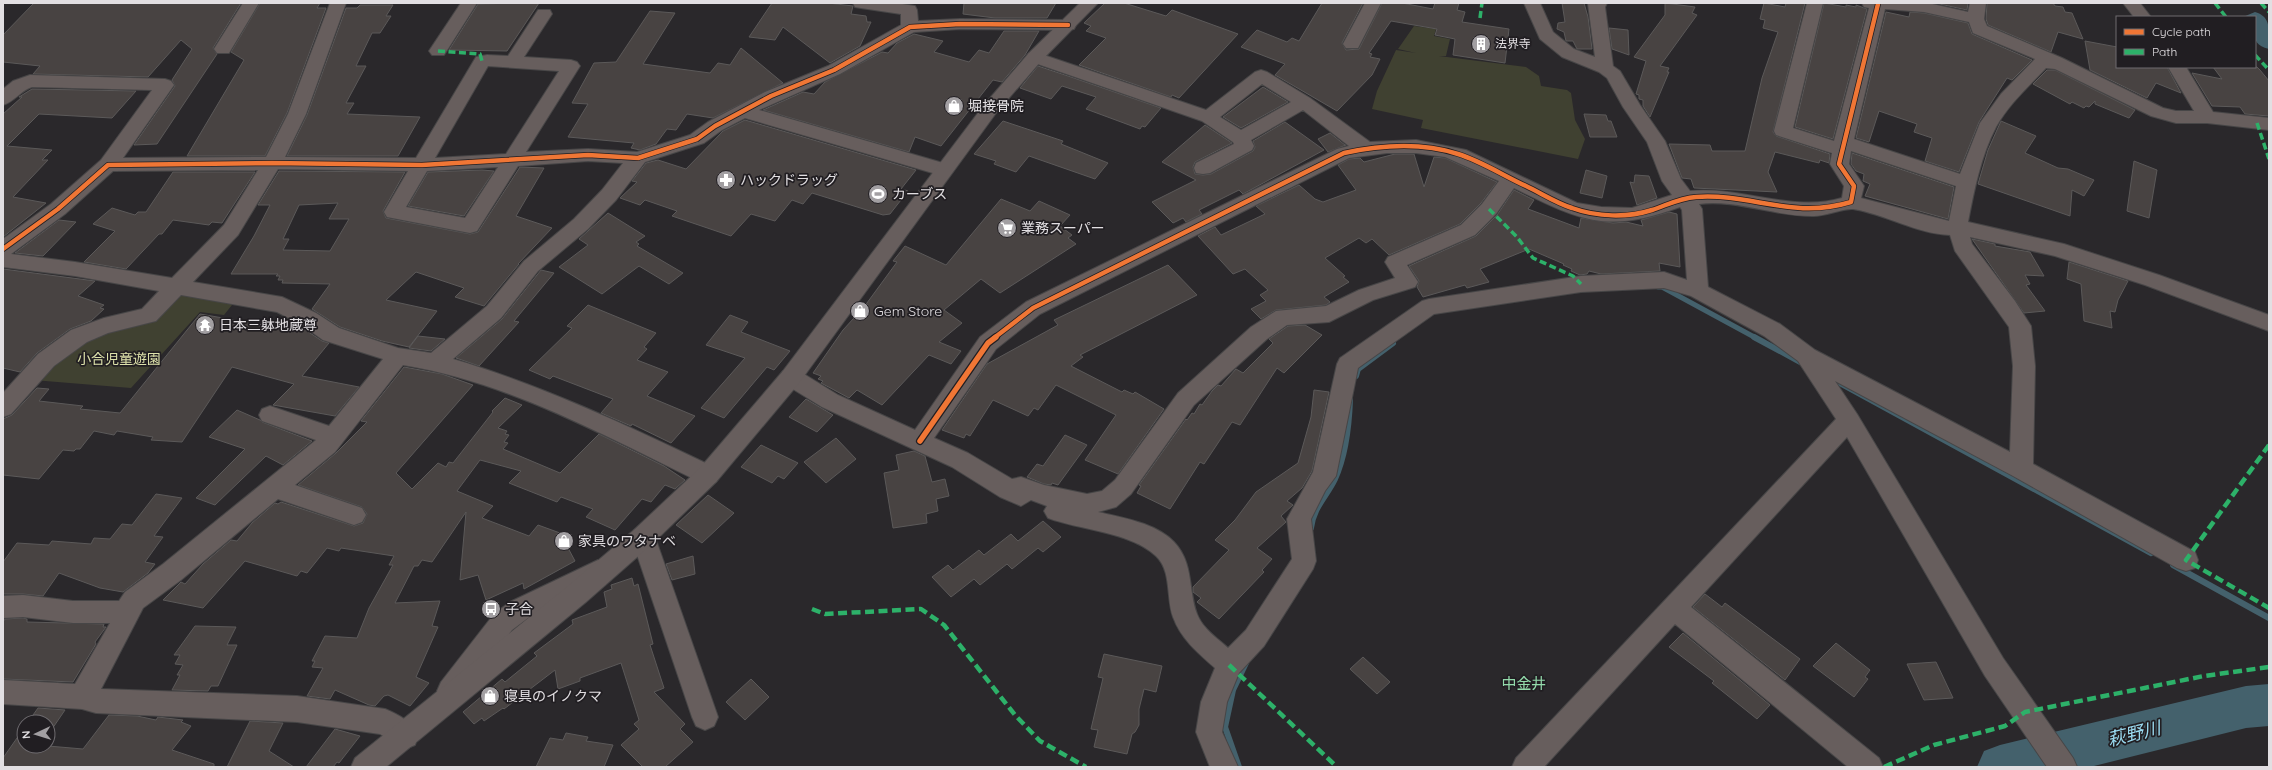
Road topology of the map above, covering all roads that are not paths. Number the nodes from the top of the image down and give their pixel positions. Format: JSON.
{"nodes":[{"id":1,"x":251,"y":3,"type":"edge"},
{"id":2,"x":338,"y":3,"type":"edge"},
{"id":3,"x":469,"y":3,"type":"edge"},
{"id":4,"x":861,"y":3,"type":"edge"},
{"id":5,"x":1090,"y":3,"type":"edge"},
{"id":6,"x":1373,"y":3,"type":"edge"},
{"id":7,"x":1532,"y":3,"type":"edge"},
{"id":8,"x":1599,"y":3,"type":"edge"},
{"id":9,"x":1814,"y":3,"type":"edge"},
{"id":10,"x":2131,"y":3,"type":"edge"},
{"id":11,"x":1874,"y":4,"type":"edge"},
{"id":12,"x":1977,"y":11,"type":"edge"},
{"id":13,"x":544,"y":14,"type":"dead end"},
{"id":14,"x":2142,"y":16,"type":"edge"},
{"id":15,"x":1068,"y":24,"type":"junction"},
{"id":16,"x":910,"y":27,"type":"junction"},
{"id":17,"x":1352,"y":44,"type":"dead end"},
{"id":18,"x":223,"y":49,"type":"dead end"},
{"id":19,"x":438,"y":51,"type":"dead end"},
{"id":20,"x":1035,"y":57,"type":"junction"},
{"id":21,"x":513,"y":61,"type":"junction"},
{"id":22,"x":2056,"y":62,"type":"junction"},
{"id":23,"x":1605,"y":68,"type":"junction"},
{"id":24,"x":2178,"y":68,"type":"edge"},
{"id":25,"x":3,"y":99,"type":"edge"},
{"id":26,"x":1304,"y":102,"type":"junction"},
{"id":27,"x":743,"y":111,"type":"junction"},
{"id":28,"x":1208,"y":117,"type":"junction"},
{"id":29,"x":2207,"y":117,"type":"junction"},
{"id":30,"x":2269,"y":124,"type":"edge"},
{"id":31,"x":1240,"y":138,"type":"junction"},
{"id":32,"x":1843,"y":146,"type":"junction"},
{"id":33,"x":1365,"y":148,"type":"junction"},
{"id":34,"x":638,"y":158,"type":"junction"},
{"id":35,"x":512,"y":160,"type":"junction"},
{"id":36,"x":272,"y":163,"type":"junction"},
{"id":37,"x":108,"y":165,"type":"junction"},
{"id":38,"x":422,"y":165,"type":"junction"},
{"id":39,"x":1203,"y":168,"type":"dead end"},
{"id":40,"x":943,"y":170,"type":"junction"},
{"id":41,"x":1510,"y":179,"type":"junction"},
{"id":42,"x":1966,"y":183,"type":"junction"},
{"id":43,"x":1683,"y":198,"type":"junction"},
{"id":44,"x":1850,"y":202,"type":"junction"},
{"id":45,"x":1959,"y":229,"type":"junction"},
{"id":46,"x":3,"y":249,"type":"edge"},
{"id":47,"x":3,"y":260,"type":"edge"},
{"id":48,"x":175,"y":286,"type":"junction"},
{"id":49,"x":1698,"y":292,"type":"junction"},
{"id":50,"x":2269,"y":323,"type":"edge"},
{"id":51,"x":1806,"y":355,"type":"junction"},
{"id":52,"x":398,"y":356,"type":"junction"},
{"id":53,"x":435,"y":362,"type":"junction"},
{"id":54,"x":791,"y":377,"type":"junction"},
{"id":55,"x":3,"y":408,"type":"edge"},
{"id":56,"x":270,"y":415,"type":"dead end"},
{"id":57,"x":1849,"y":420,"type":"junction"},
{"id":58,"x":334,"y":437,"type":"junction"},
{"id":59,"x":920,"y":441,"type":"junction"},
{"id":60,"x":2021,"y":469,"type":"junction"},
{"id":61,"x":708,"y":475,"type":"junction"},
{"id":62,"x":275,"y":488,"type":"junction"},
{"id":63,"x":1008,"y":490,"type":"junction"},
{"id":64,"x":354,"y":515,"type":"dead end"},
{"id":65,"x":643,"y":537,"type":"junction"},
{"id":66,"x":2186,"y":560,"type":"dead end"},
{"id":67,"x":3,"y":607,"type":"edge"},
{"id":68,"x":1673,"y":607,"type":"junction"},
{"id":69,"x":126,"y":612,"type":"junction"},
{"id":70,"x":1229,"y":665,"type":"junction"},
{"id":71,"x":3,"y":692,"type":"edge"},
{"id":72,"x":82,"y":697,"type":"junction"},
{"id":73,"x":705,"y":717,"type":"dead end"},
{"id":74,"x":405,"y":736,"type":"junction"},
{"id":75,"x":365,"y":767,"type":"edge"},
{"id":76,"x":1224,"y":767,"type":"edge"},
{"id":77,"x":1526,"y":767,"type":"edge"},
{"id":78,"x":1869,"y":767,"type":"edge"},
{"id":79,"x":2063,"y":767,"type":"edge"}],
"edges":[{"from":1,"to":18,"type":"street"},
{"from":2,"to":36,"type":"street"},
{"from":3,"to":19,"type":"street"},
{"from":4,"to":16,"type":"street"},
{"from":5,"to":15,"type":"street"},
{"from":6,"to":17,"type":"street"},
{"from":7,"to":23,"type":"street"},
{"from":8,"to":23,"type":"street"},
{"from":9,"to":32,"type":"street"},
{"from":10,"to":14,"type":"street"},
{"from":11,"to":12,"type":"street"},
{"from":11,"to":32,"type":"street"},
{"from":12,"to":22,"type":"street"},
{"from":13,"to":21,"type":"street"},
{"from":15,"to":16,"type":"street"},
{"from":15,"to":20,"type":"street"},
{"from":16,"to":27,"type":"street"},
{"from":20,"to":28,"type":"street"},
{"from":20,"to":40,"type":"street"},
{"from":21,"to":35,"type":"street"},
{"from":21,"to":38,"type":"street"},
{"from":22,"to":29,"type":"street"},
{"from":22,"to":42,"type":"street"},
{"from":23,"to":43,"type":"street"},
{"from":24,"to":29,"type":"street"},
{"from":25,"to":37,"type":"street"},
{"from":26,"to":28,"type":"street"},
{"from":26,"to":31,"type":"street"},
{"from":26,"to":33,"type":"street"},
{"from":27,"to":34,"type":"street"},
{"from":27,"to":40,"type":"street"},
{"from":28,"to":31,"type":"street"},
{"from":29,"to":30,"type":"street"},
{"from":31,"to":39,"type":"street"},
{"from":32,"to":42,"type":"street"},
{"from":32,"to":44,"type":"street"},
{"from":33,"to":41,"type":"street"},
{"from":33,"to":59,"type":"street"},
{"from":34,"to":35,"type":"street"},
{"from":34,"to":53,"type":"street"},
{"from":35,"to":38,"type":"street"},
{"from":35,"to":38,"type":"street"},
{"from":36,"to":37,"type":"street"},
{"from":36,"to":38,"type":"street"},
{"from":36,"to":48,"type":"street"},
{"from":37,"to":46,"type":"street"},
{"from":40,"to":54,"type":"street"},
{"from":41,"to":43,"type":"street"},
{"from":41,"to":63,"type":"street"},
{"from":42,"to":45,"type":"street"},
{"from":43,"to":44,"type":"street"},
{"from":43,"to":49,"type":"street"},
{"from":44,"to":45,"type":"street"},
{"from":45,"to":50,"type":"street"},
{"from":45,"to":60,"type":"street"},
{"from":47,"to":48,"type":"street"},
{"from":48,"to":52,"type":"street"},
{"from":48,"to":55,"type":"street"},
{"from":49,"to":51,"type":"street"},
{"from":49,"to":70,"type":"street"},
{"from":51,"to":57,"type":"street"},
{"from":51,"to":60,"type":"street"},
{"from":52,"to":53,"type":"street"},
{"from":52,"to":58,"type":"street"},
{"from":53,"to":61,"type":"street"},
{"from":54,"to":59,"type":"street"},
{"from":54,"to":61,"type":"street"},
{"from":56,"to":58,"type":"street"},
{"from":57,"to":68,"type":"street"},
{"from":57,"to":79,"type":"street"},
{"from":58,"to":62,"type":"street"},
{"from":59,"to":63,"type":"street"},
{"from":60,"to":66,"type":"street"},
{"from":61,"to":65,"type":"street"},
{"from":62,"to":64,"type":"street"},
{"from":62,"to":69,"type":"street"},
{"from":63,"to":70,"type":"street"},
{"from":65,"to":73,"type":"street"},
{"from":65,"to":74,"type":"street"},
{"from":67,"to":69,"type":"street"},
{"from":68,"to":77,"type":"street"},
{"from":68,"to":78,"type":"street"},
{"from":69,"to":72,"type":"street"},
{"from":70,"to":76,"type":"street"},
{"from":71,"to":72,"type":"street"},
{"from":72,"to":74,"type":"street"},
{"from":74,"to":75,"type":"street"}]}
